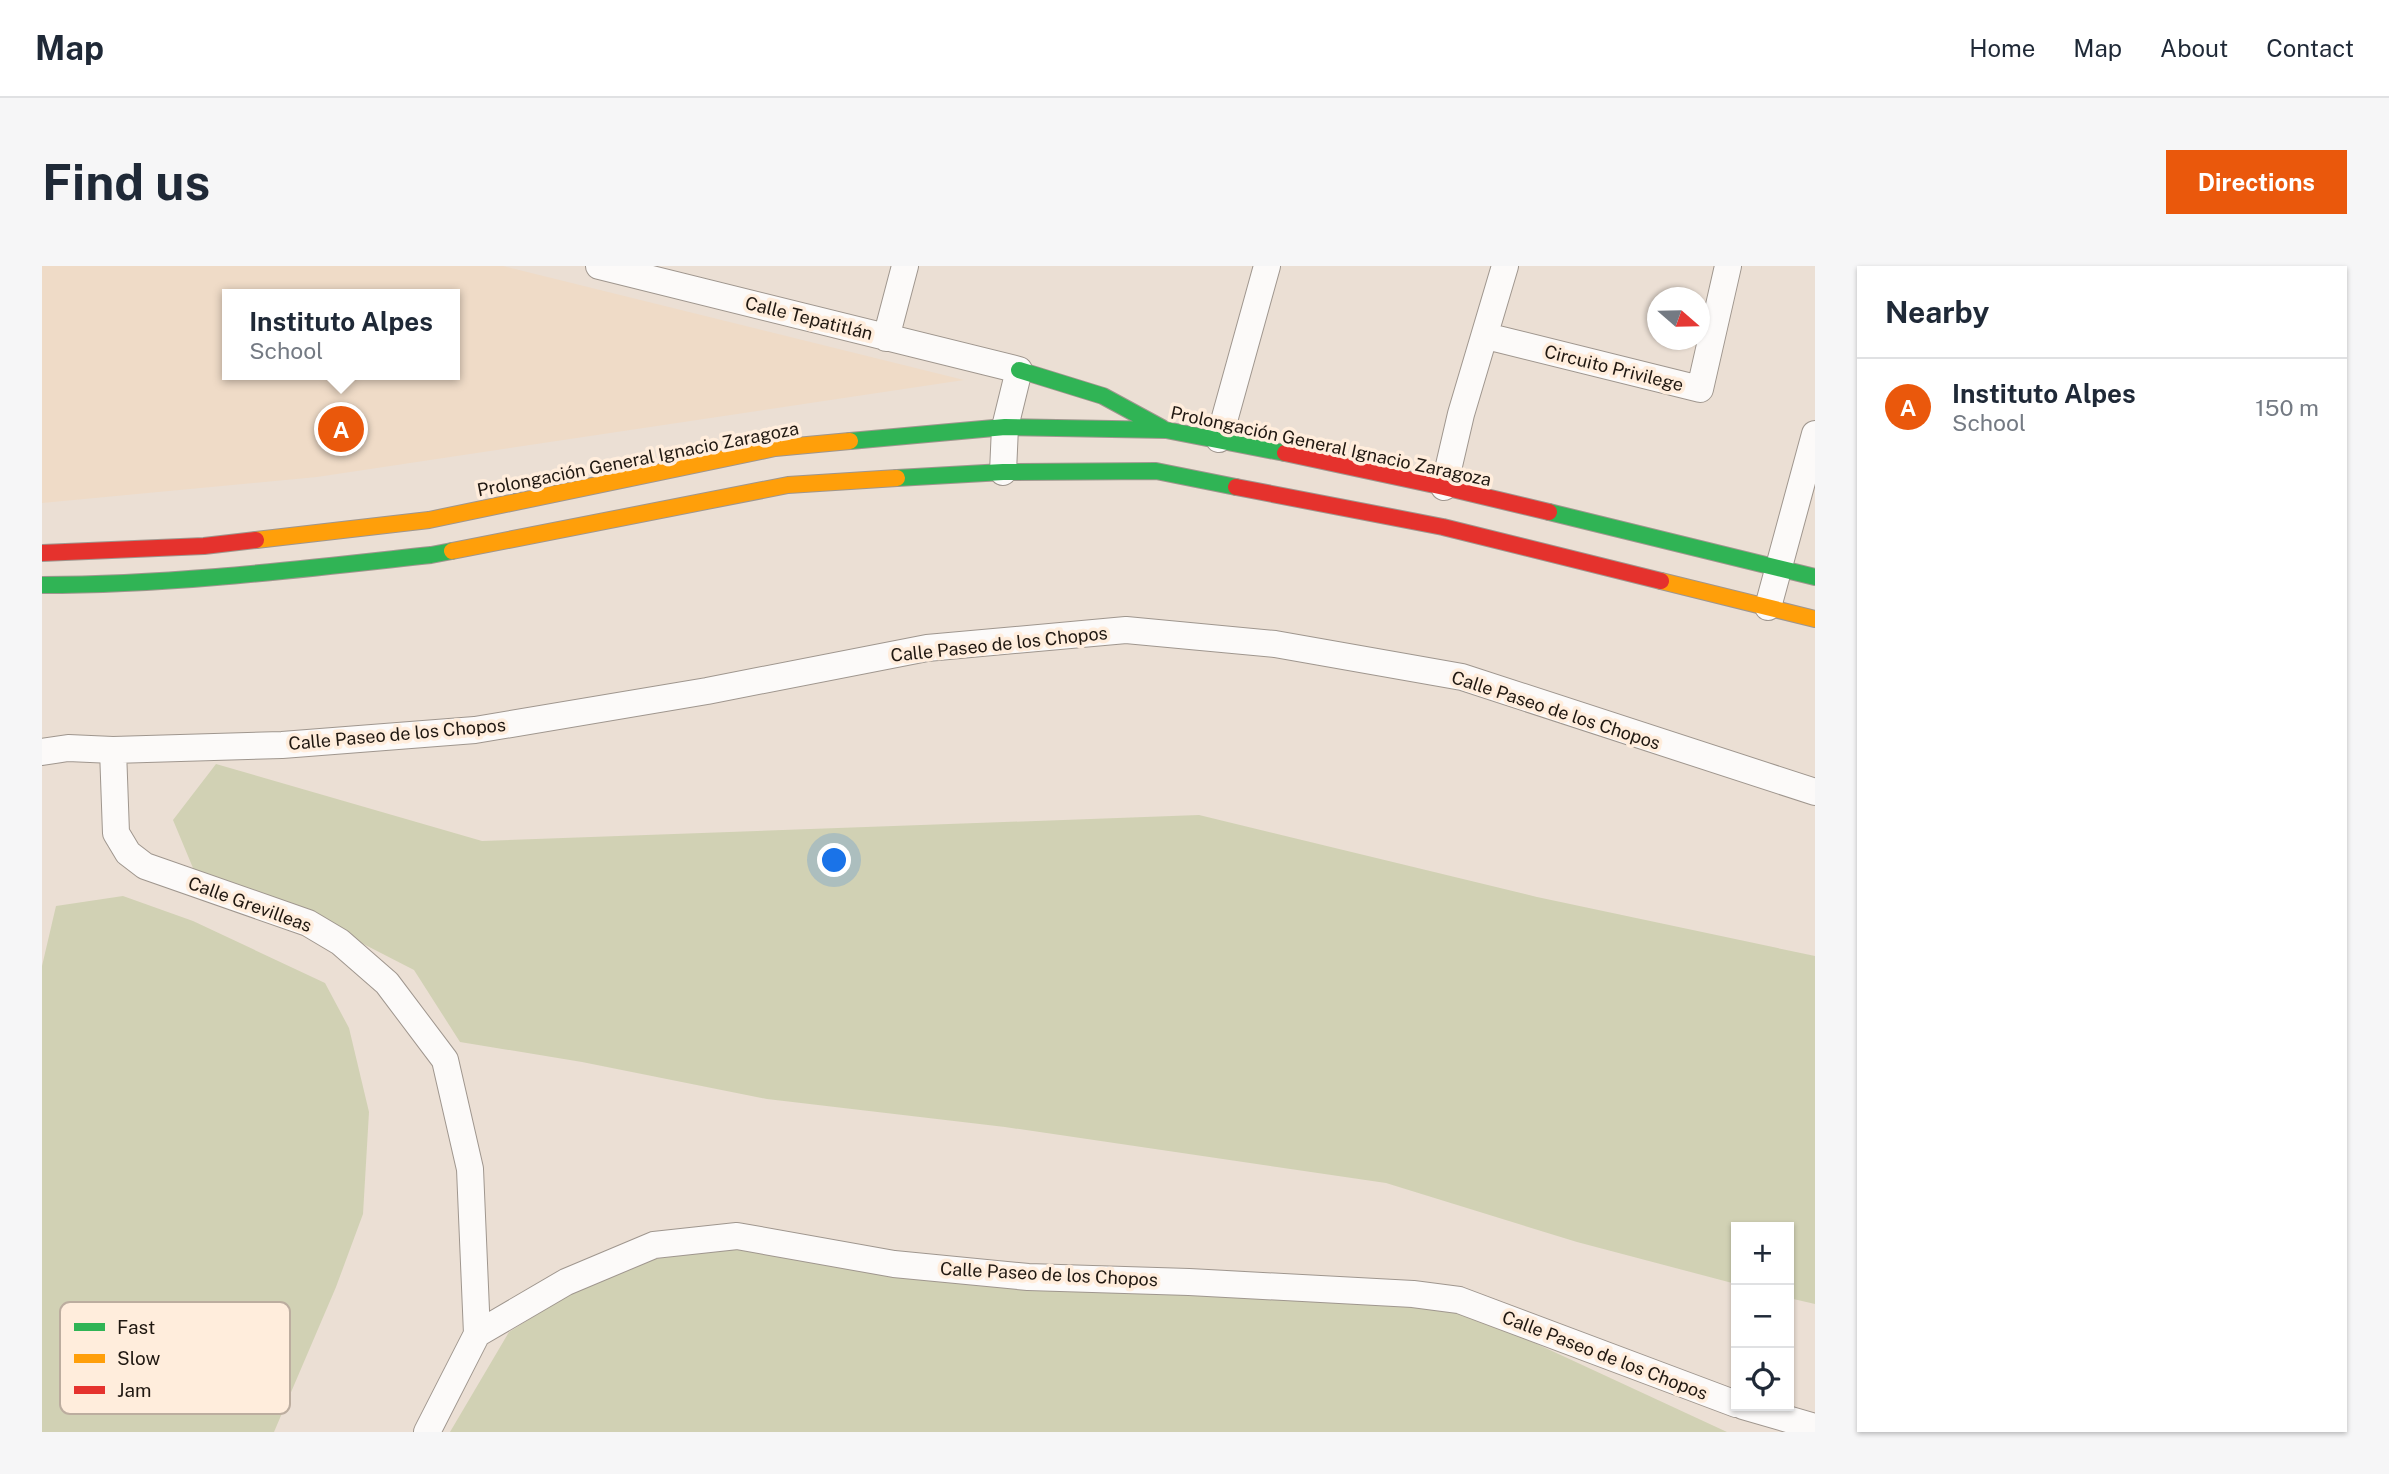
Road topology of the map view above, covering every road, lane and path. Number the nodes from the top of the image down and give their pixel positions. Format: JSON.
{"nodes":[{"id":1,"x":599,"y":266,"type":"edge"},
{"id":2,"x":905,"y":266,"type":"edge"},
{"id":3,"x":1267,"y":266,"type":"edge"},
{"id":4,"x":1506,"y":266,"type":"edge"},
{"id":5,"x":1728,"y":266,"type":"edge"},
{"id":6,"x":1486,"y":336,"type":"junction"},
{"id":7,"x":886,"y":338,"type":"junction"},
{"id":8,"x":1018,"y":370,"type":"junction"},
{"id":9,"x":1005,"y":427,"type":"junction"},
{"id":10,"x":1166,"y":430,"type":"junction"},
{"id":11,"x":1815,"y":433,"type":"edge"},
{"id":12,"x":1219,"y":439,"type":"junction"},
{"id":13,"x":1003,"y":472,"type":"junction"},
{"id":14,"x":1444,"y":487,"type":"junction"},
{"id":15,"x":42,"y":553,"type":"edge"},
{"id":16,"x":1777,"y":568,"type":"junction"},
{"id":17,"x":1815,"y":577,"type":"edge"},
{"id":18,"x":42,"y":585,"type":"edge"},
{"id":19,"x":1768,"y":607,"type":"junction"},
{"id":20,"x":1815,"y":619,"type":"edge"},
{"id":21,"x":113,"y":750,"type":"junction"},
{"id":22,"x":42,"y":752,"type":"edge"},
{"id":23,"x":1815,"y":792,"type":"edge"},
{"id":24,"x":477,"y":1334,"type":"junction"},
{"id":25,"x":1731,"y":1402,"type":"edge"},
{"id":26,"x":1760,"y":1411,"type":"edge"},
{"id":27,"x":1815,"y":1427,"type":"edge"},
{"id":28,"x":427,"y":1432,"type":"edge"}],
"edges":[{"from":1,"to":7,"type":"street","name":"Calle Tepatitlán"},
{"from":2,"to":7,"type":"street"},
{"from":3,"to":12,"type":"street"},
{"from":4,"to":6,"type":"street"},
{"from":5,"to":6,"type":"street","name":"Circuito Privilege"},
{"from":6,"to":14,"type":"street"},
{"from":7,"to":8,"type":"street","name":"Calle Tepatitlán"},
{"from":8,"to":9,"type":"street"},
{"from":8,"to":10,"type":"street"},
{"from":9,"to":10,"type":"street","name":"Prolongación General Ignacio Zaragoza"},
{"from":9,"to":13,"type":"street"},
{"from":9,"to":15,"type":"street","name":"Prolongación General Ignacio Zaragoza"},
{"from":10,"to":12,"type":"street","name":"Prolongación General Ignacio Zaragoza"},
{"from":11,"to":16,"type":"street"},
{"from":12,"to":14,"type":"street","name":"Prolongación General Ignacio Zaragoza"},
{"from":13,"to":18,"type":"street"},
{"from":13,"to":19,"type":"street"},
{"from":14,"to":16,"type":"street","name":"Prolongación General Ignacio Zaragoza"},
{"from":16,"to":17,"type":"street","name":"Prolongación General Ignacio Zaragoza"},
{"from":16,"to":19,"type":"street"},
{"from":19,"to":20,"type":"street"},
{"from":21,"to":22,"type":"street","name":"Calle Paseo de los Chopos"},
{"from":21,"to":23,"type":"street","name":"Calle Paseo de los Chopos"},
{"from":21,"to":24,"type":"street","name":"Calle Grevilleas"},
{"from":24,"to":25,"type":"street","name":"Calle Paseo de los Chopos"},
{"from":24,"to":28,"type":"street"},
{"from":26,"to":27,"type":"street"}]}
